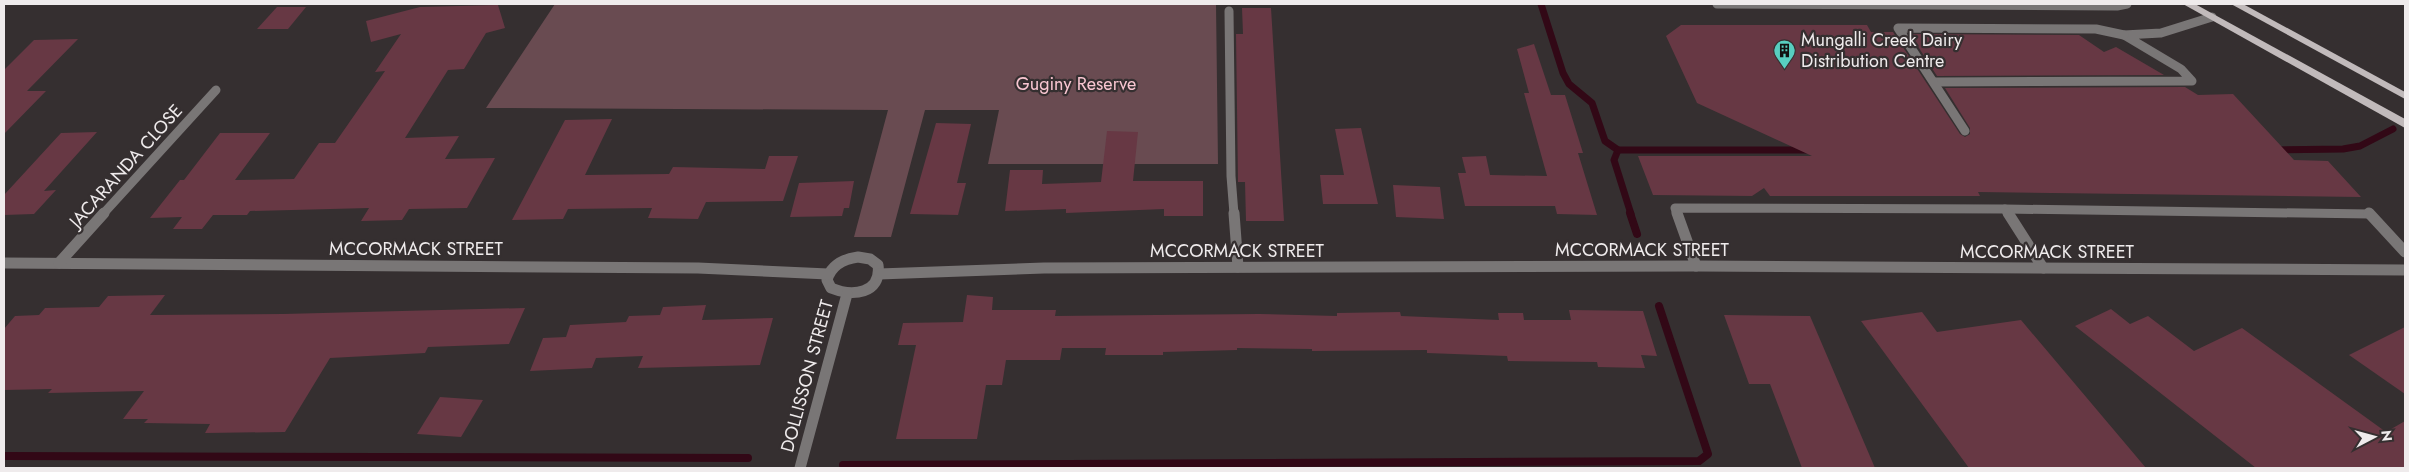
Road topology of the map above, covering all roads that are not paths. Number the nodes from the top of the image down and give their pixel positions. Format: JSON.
{"nodes":[{"id":1,"x":1717,"y":4,"type":"edge"},
{"id":2,"x":2127,"y":4,"type":"edge"},
{"id":3,"x":2188,"y":4,"type":"edge"},
{"id":4,"x":2236,"y":4,"type":"edge"},
{"id":5,"x":1229,"y":11,"type":"dead end"},
{"id":6,"x":2212,"y":17,"type":"junction"},
{"id":7,"x":2124,"y":35,"type":"junction"},
{"id":8,"x":1934,"y":82,"type":"junction"},
{"id":9,"x":216,"y":90,"type":"dead end"},
{"id":10,"x":2405,"y":96,"type":"edge"},
{"id":11,"x":2405,"y":124,"type":"edge"},
{"id":12,"x":1965,"y":131,"type":"dead end"},
{"id":13,"x":2005,"y":209,"type":"junction"},
{"id":14,"x":2405,"y":252,"type":"edge"},
{"id":15,"x":4,"y":263,"type":"edge"},
{"id":16,"x":59,"y":263,"type":"junction"},
{"id":17,"x":1696,"y":266,"type":"junction"},
{"id":18,"x":1238,"y":268,"type":"junction"},
{"id":19,"x":2043,"y":268,"type":"junction"},
{"id":20,"x":2405,"y":270,"type":"edge"},
{"id":21,"x":828,"y":274,"type":"junction"},
{"id":22,"x":879,"y":274,"type":"junction"},
{"id":23,"x":847,"y":294,"type":"junction"},
{"id":24,"x":800,"y":468,"type":"edge"}],
"edges":[{"from":1,"to":2,"type":"street"},
{"from":3,"to":6,"type":"main road"},
{"from":4,"to":10,"type":"main road"},
{"from":5,"to":18,"type":"street"},
{"from":6,"to":7,"type":"street"},
{"from":6,"to":11,"type":"main road"},
{"from":7,"to":8,"type":"street"},
{"from":7,"to":8,"type":"street"},
{"from":8,"to":12,"type":"street"},
{"from":9,"to":16,"type":"street","name":"JACARANDA CLOSE"},
{"from":13,"to":14,"type":"street"},
{"from":13,"to":17,"type":"street"},
{"from":13,"to":19,"type":"street"},
{"from":15,"to":16,"type":"street","name":"MCCORMACK STREET"},
{"from":16,"to":21,"type":"street","name":"MCCORMACK STREET"},
{"from":17,"to":18,"type":"street","name":"MCCORMACK STREET"},
{"from":17,"to":19,"type":"street","name":"MCCORMACK STREET"},
{"from":18,"to":22,"type":"street","name":"MCCORMACK STREET"},
{"from":19,"to":20,"type":"street","name":"MCCORMACK STREET"},
{"from":21,"to":22,"type":"street"},
{"from":21,"to":23,"type":"street"},
{"from":22,"to":23,"type":"street"},
{"from":23,"to":24,"type":"street","name":"DOLLISSON STREET"}]}
